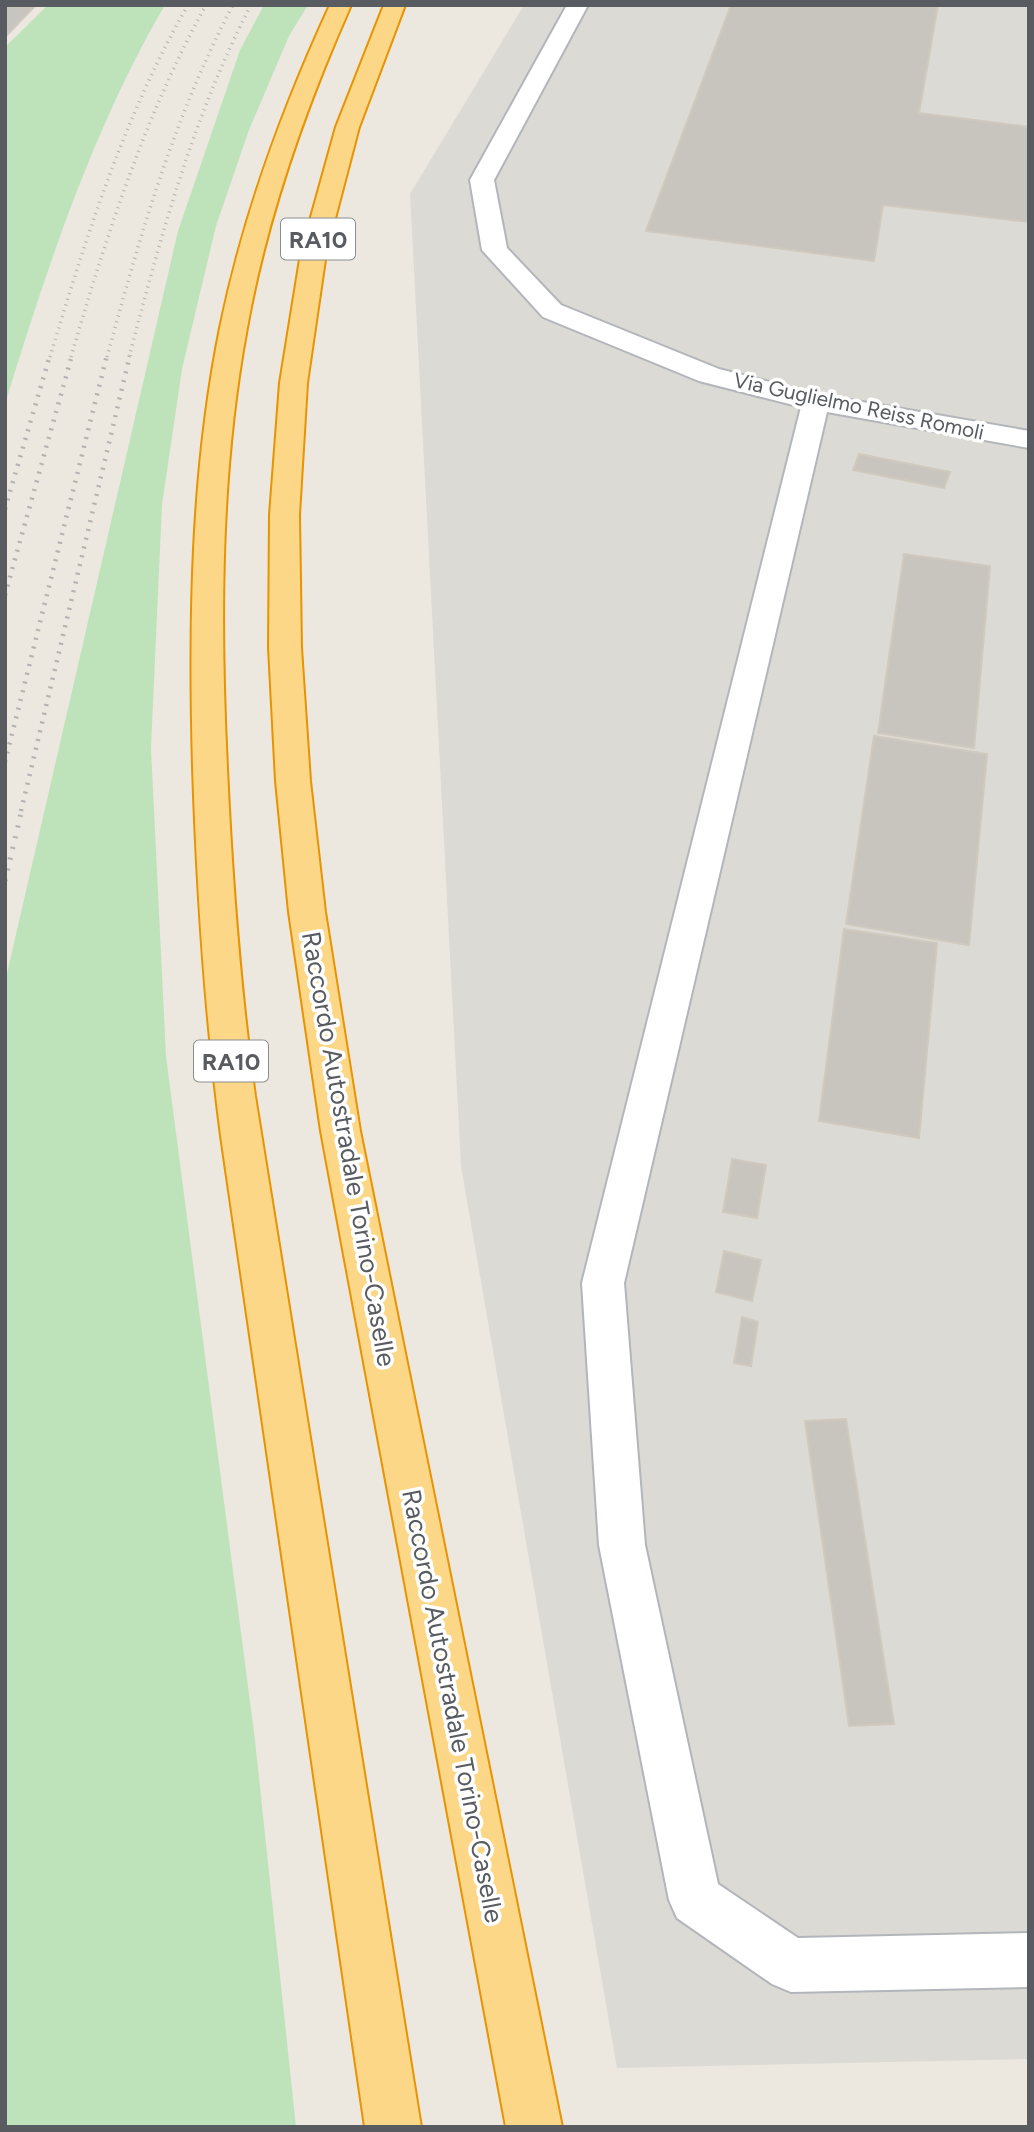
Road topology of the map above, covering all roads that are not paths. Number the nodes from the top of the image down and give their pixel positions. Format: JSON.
{"nodes":[{"id":1,"x":341,"y":5,"type":"edge"},
{"id":2,"x":395,"y":5,"type":"edge"},
{"id":3,"x":579,"y":5,"type":"edge"},
{"id":4,"x":816,"y":402,"type":"junction"},
{"id":5,"x":1029,"y":440,"type":"edge"},
{"id":6,"x":1029,"y":1960,"type":"edge"},
{"id":7,"x":393,"y":2127,"type":"edge"},
{"id":8,"x":534,"y":2127,"type":"edge"}],
"edges":[{"from":1,"to":7,"type":"highway","number":"RA10"},
{"from":2,"to":8,"type":"highway","name":"Raccordo Autostradale Torino-Caselle","number":"RA10"},
{"from":3,"to":4,"type":"street","name":"Via Guglielmo Reiss Romoli"},
{"from":4,"to":5,"type":"street","name":"Via Guglielmo Reiss Romoli"},
{"from":4,"to":6,"type":"street"}]}
